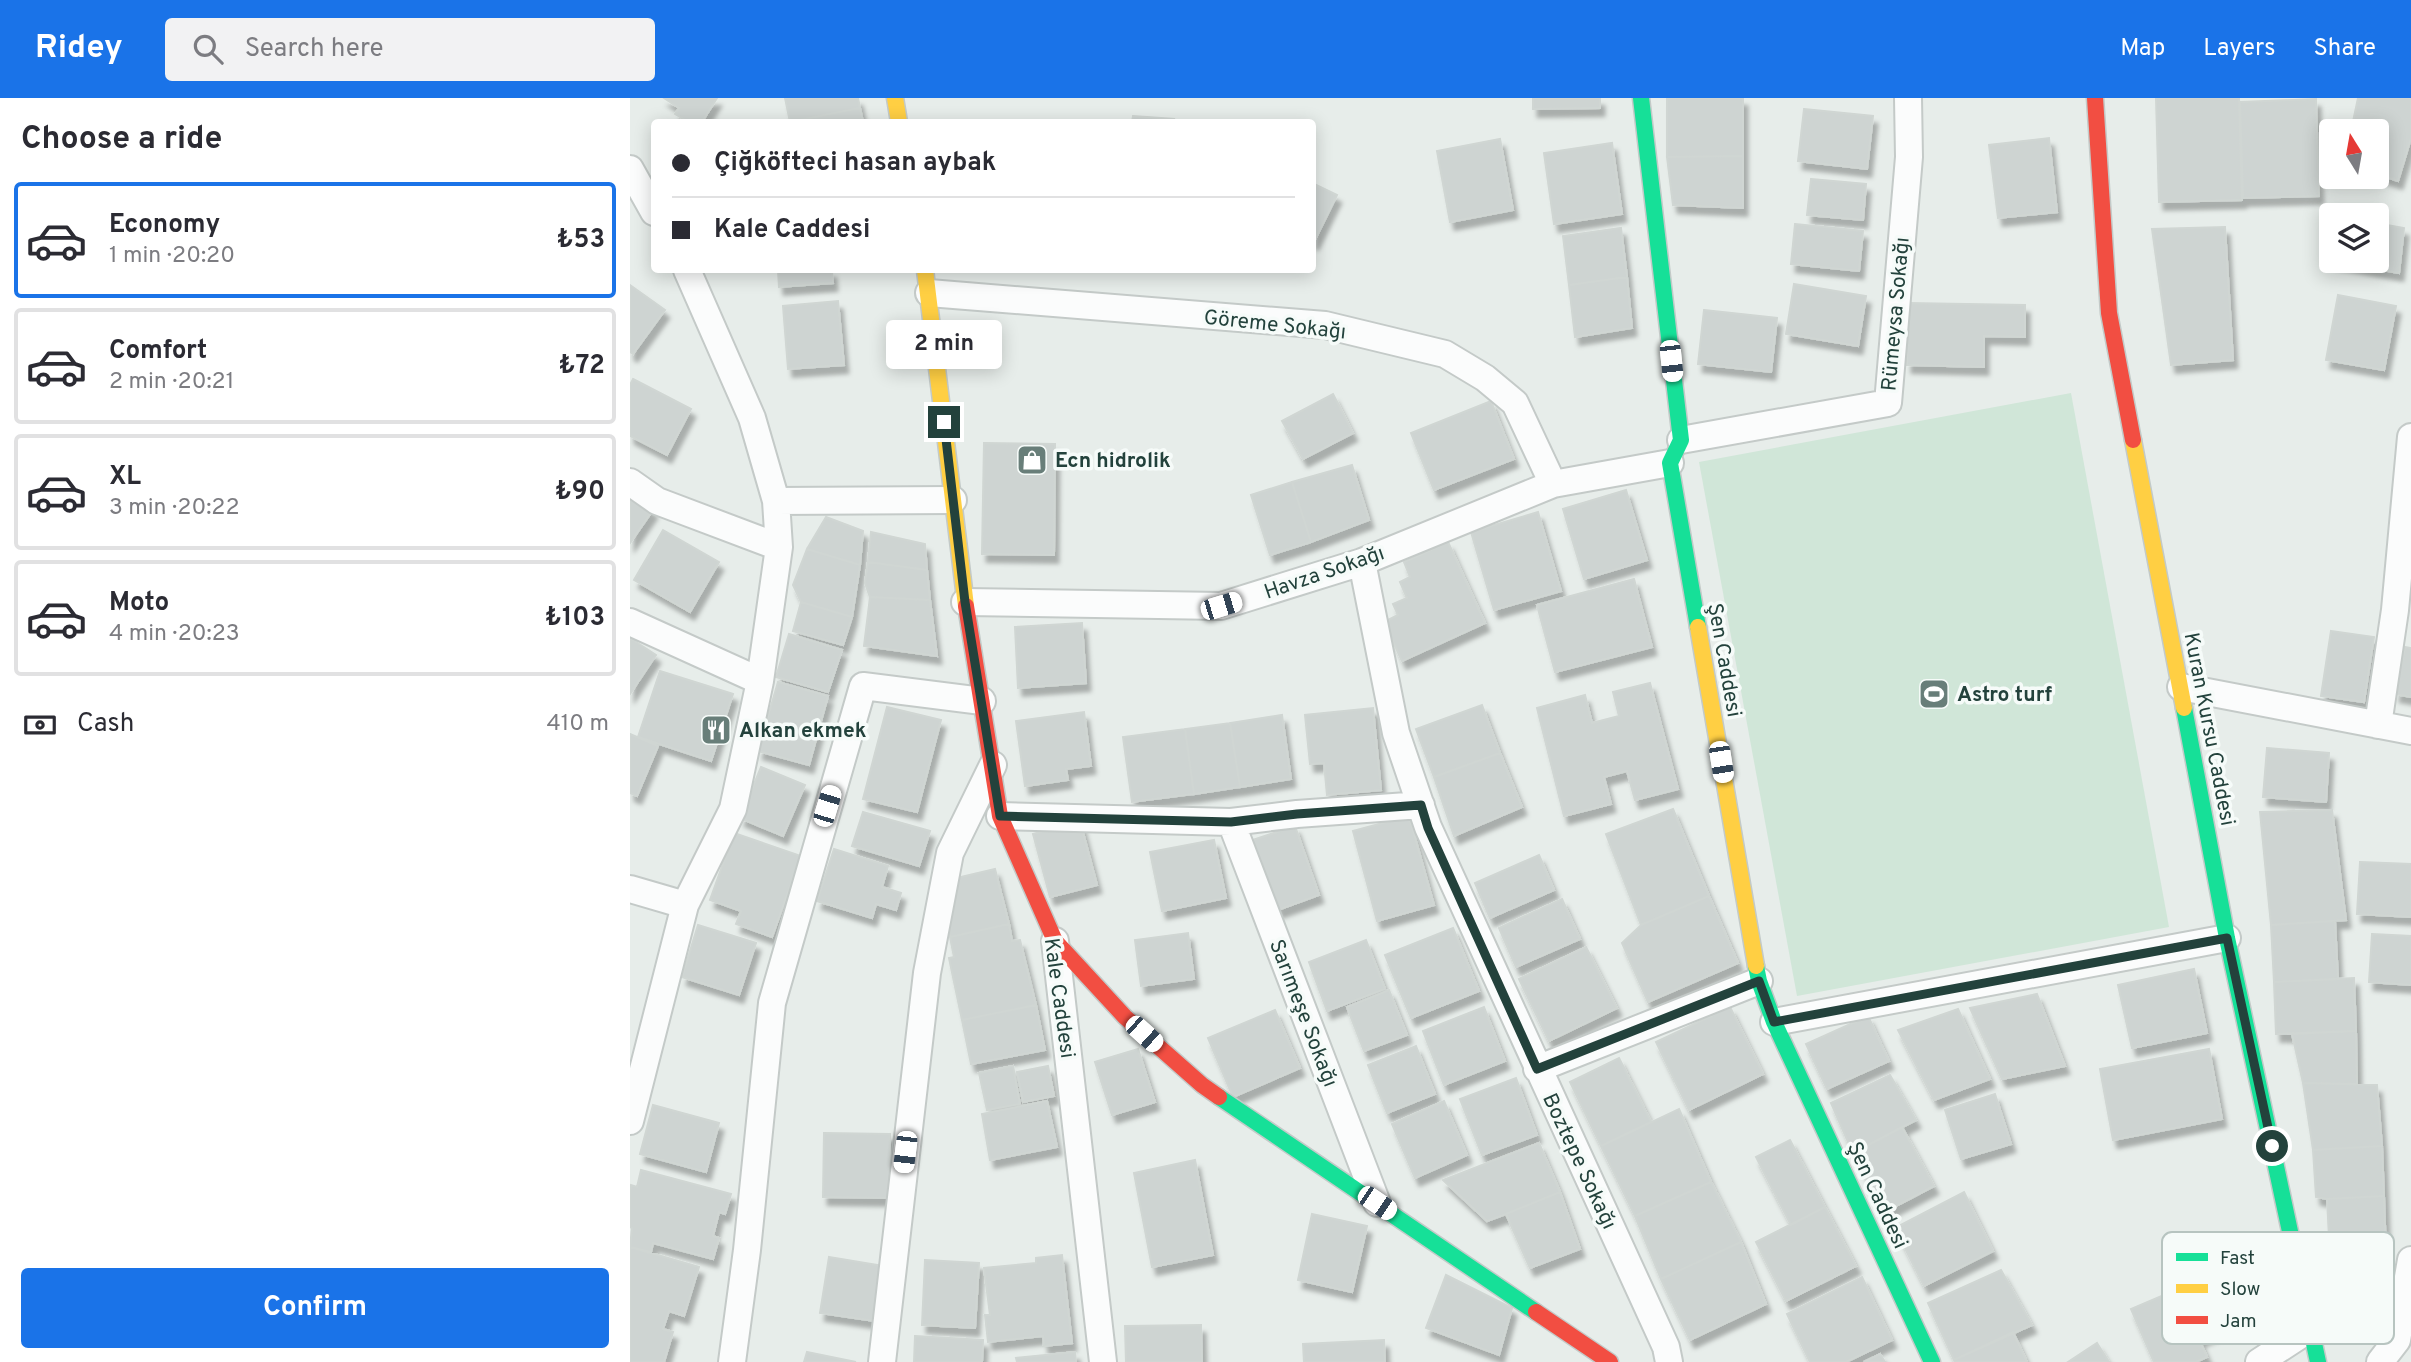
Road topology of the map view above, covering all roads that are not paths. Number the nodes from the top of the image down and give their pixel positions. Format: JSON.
{"nodes":[{"id":1,"x":895,"y":98,"type":"edge"},
{"id":2,"x":1641,"y":98,"type":"edge"},
{"id":3,"x":1908,"y":98,"type":"edge"},
{"id":4,"x":2095,"y":98,"type":"edge"},
{"id":5,"x":898,"y":119,"type":"edge"},
{"id":6,"x":630,"y":169,"type":"edge"},
{"id":7,"x":651,"y":207,"type":"edge"},
{"id":8,"x":688,"y":273,"type":"edge"},
{"id":9,"x":927,"y":281,"type":"edge"},
{"id":10,"x":2411,"y":437,"type":"edge"},
{"id":11,"x":1675,"y":452,"type":"junction"},
{"id":12,"x":630,"y":482,"type":"edge"},
{"id":13,"x":1553,"y":484,"type":"junction"},
{"id":14,"x":953,"y":500,"type":"junction"},
{"id":15,"x":776,"y":501,"type":"junction"},
{"id":16,"x":779,"y":547,"type":"junction"},
{"id":17,"x":1362,"y":562,"type":"junction"},
{"id":18,"x":965,"y":602,"type":"junction"},
{"id":19,"x":630,"y":622,"type":"edge"},
{"id":20,"x":760,"y":681,"type":"junction"},
{"id":21,"x":2181,"y":687,"type":"junction"},
{"id":22,"x":982,"y":702,"type":"junction"},
{"id":23,"x":2378,"y":724,"type":"junction"},
{"id":24,"x":2411,"y":731,"type":"edge"},
{"id":25,"x":993,"y":765,"type":"junction"},
{"id":26,"x":1421,"y":805,"type":"junction"},
{"id":27,"x":1000,"y":816,"type":"junction"},
{"id":28,"x":1231,"y":822,"type":"junction"},
{"id":29,"x":630,"y":889,"type":"edge"},
{"id":30,"x":685,"y":905,"type":"junction"},
{"id":31,"x":2227,"y":938,"type":"junction"},
{"id":32,"x":1055,"y":941,"type":"junction"},
{"id":33,"x":1759,"y":981,"type":"junction"},
{"id":34,"x":1774,"y":1022,"type":"junction"},
{"id":35,"x":1537,"y":1069,"type":"junction"},
{"id":36,"x":630,"y":1121,"type":"edge"},
{"id":37,"x":1377,"y":1203,"type":"junction"},
{"id":38,"x":2290,"y":1232,"type":"edge"},
{"id":39,"x":2411,"y":1261,"type":"edge"},
{"id":40,"x":2394,"y":1343,"type":"edge"},
{"id":41,"x":2287,"y":1344,"type":"edge"},
{"id":42,"x":2314,"y":1344,"type":"edge"},
{"id":43,"x":2393,"y":1344,"type":"edge"},
{"id":44,"x":732,"y":1362,"type":"edge"},
{"id":45,"x":882,"y":1362,"type":"edge"},
{"id":46,"x":1103,"y":1362,"type":"edge"},
{"id":47,"x":1610,"y":1362,"type":"edge"},
{"id":48,"x":1669,"y":1362,"type":"edge"},
{"id":49,"x":1932,"y":1362,"type":"edge"},
{"id":50,"x":2259,"y":1362,"type":"edge"},
{"id":51,"x":2318,"y":1362,"type":"edge"},
{"id":52,"x":2380,"y":1362,"type":"edge"}],
"edges":[{"from":1,"to":5,"type":"street"},
{"from":2,"to":11,"type":"street","name":"Şen Caddesi"},
{"from":3,"to":11,"type":"street","name":"Rümeysa Sokağı"},
{"from":4,"to":21,"type":"street","name":"Kuran Kursu Caddesi"},
{"from":6,"to":7,"type":"street"},
{"from":8,"to":15,"type":"street"},
{"from":9,"to":13,"type":"street","name":"Göreme Sokağı"},
{"from":9,"to":14,"type":"street","name":"Kale Caddesi"},
{"from":10,"to":23,"type":"street"},
{"from":11,"to":13,"type":"street","name":"Havza Sokağı"},
{"from":11,"to":33,"type":"street","name":"Şen Caddesi"},
{"from":12,"to":16,"type":"street"},
{"from":13,"to":17,"type":"street","name":"Havza Sokağı"},
{"from":14,"to":15,"type":"street"},
{"from":14,"to":18,"type":"street","name":"Kale Caddesi"},
{"from":15,"to":16,"type":"street"},
{"from":16,"to":20,"type":"street"},
{"from":17,"to":18,"type":"street","name":"Havza Sokağı"},
{"from":17,"to":26,"type":"street","name":"Boztepe Sokağı"},
{"from":18,"to":22,"type":"street","name":"Kale Caddesi"},
{"from":19,"to":20,"type":"street"},
{"from":20,"to":30,"type":"street"},
{"from":21,"to":23,"type":"street"},
{"from":21,"to":31,"type":"street","name":"Kuran Kursu Caddesi"},
{"from":22,"to":25,"type":"street","name":"Kale Caddesi"},
{"from":22,"to":44,"type":"street"},
{"from":23,"to":24,"type":"street"},
{"from":25,"to":27,"type":"street","name":"Kale Caddesi"},
{"from":25,"to":45,"type":"street"},
{"from":26,"to":28,"type":"street"},
{"from":26,"to":35,"type":"street","name":"Boztepe Sokağı"},
{"from":27,"to":28,"type":"street"},
{"from":27,"to":32,"type":"street","name":"Kale Caddesi"},
{"from":28,"to":37,"type":"street","name":"Sarımeşe Sokağı"},
{"from":29,"to":30,"type":"street"},
{"from":30,"to":36,"type":"street"},
{"from":31,"to":34,"type":"street"},
{"from":31,"to":38,"type":"street","name":"Kuran Kursu Caddesi"},
{"from":32,"to":37,"type":"street"},
{"from":32,"to":46,"type":"street","name":"Kale Caddesi"},
{"from":33,"to":34,"type":"street","name":"Şen Caddesi"},
{"from":33,"to":35,"type":"street"},
{"from":34,"to":49,"type":"street","name":"Şen Caddesi"},
{"from":35,"to":48,"type":"street","name":"Boztepe Sokağı"},
{"from":37,"to":47,"type":"street"},
{"from":39,"to":40,"type":"street"},
{"from":41,"to":50,"type":"street"},
{"from":42,"to":51,"type":"street","name":"Kuran Kursu Caddesi"},
{"from":43,"to":52,"type":"street"}]}
